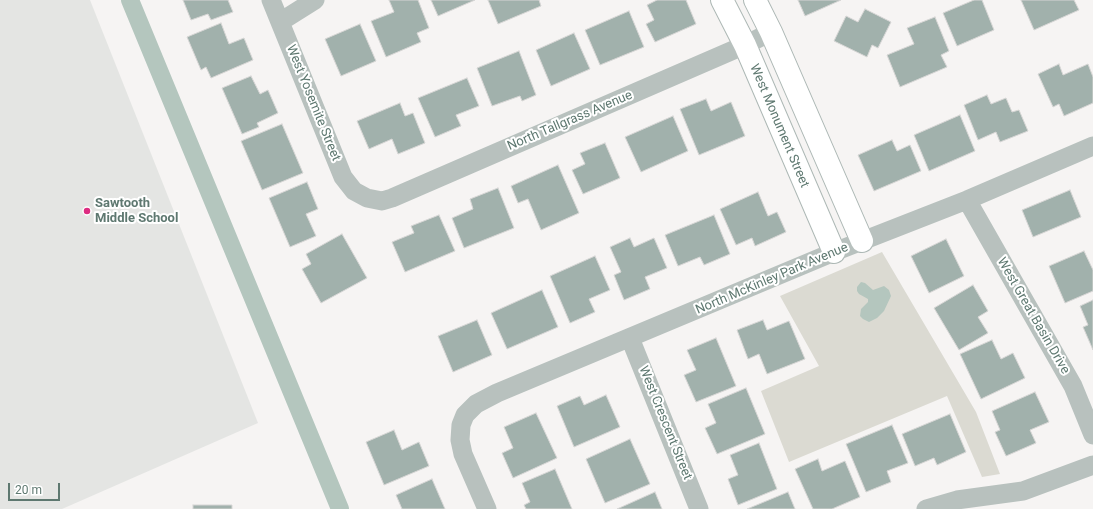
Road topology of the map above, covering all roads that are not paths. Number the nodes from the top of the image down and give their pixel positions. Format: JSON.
{"nodes":[{"id":1,"x":271,"y":0,"type":"edge"},
{"id":2,"x":315,"y":0,"type":"edge"},
{"id":3,"x":722,"y":0,"type":"edge"},
{"id":4,"x":755,"y":0,"type":"edge"},
{"id":5,"x":280,"y":22,"type":"junction"},
{"id":6,"x":771,"y":32,"type":"junction"},
{"id":7,"x":745,"y":45,"type":"junction"},
{"id":8,"x":1093,"y":146,"type":"edge"},
{"id":9,"x":367,"y":198,"type":"joint"},
{"id":10,"x":967,"y":200,"type":"junction"},
{"id":11,"x":862,"y":241,"type":"junction"},
{"id":12,"x":834,"y":252,"type":"junction"},
{"id":13,"x":630,"y":338,"type":"junction"},
{"id":14,"x":1093,"y":435,"type":"edge"},
{"id":15,"x":1093,"y":465,"type":"edge"},
{"id":16,"x":487,"y":509,"type":"edge"},
{"id":17,"x":699,"y":509,"type":"edge"},
{"id":18,"x":926,"y":509,"type":"edge"}],
"edges":[{"from":1,"to":5,"type":"street","name":"West Yosemite Street"},
{"from":2,"to":5,"type":"street"},
{"from":3,"to":7,"type":"street","name":"West Monument Street"},
{"from":4,"to":6,"type":"street"},
{"from":5,"to":9,"type":"street","name":"West Yosemite Street"},
{"from":6,"to":7,"type":"street","name":"North Tallgrass Avenue"},
{"from":6,"to":11,"type":"street"},
{"from":7,"to":9,"type":"street","name":"North Tallgrass Avenue"},
{"from":7,"to":12,"type":"street","name":"West Monument Street"},
{"from":8,"to":10,"type":"street","name":"North McKinley Park Avenue"},
{"from":10,"to":11,"type":"street","name":"North McKinley Park Avenue"},
{"from":10,"to":14,"type":"street","name":"West Great Basin Drive"},
{"from":11,"to":12,"type":"street","name":"North McKinley Park Avenue"},
{"from":12,"to":13,"type":"street","name":"North McKinley Park Avenue"},
{"from":13,"to":16,"type":"street","name":"North McKinley Park Avenue"},
{"from":13,"to":17,"type":"street","name":"West Crescent Street"},
{"from":15,"to":18,"type":"street"}]}
